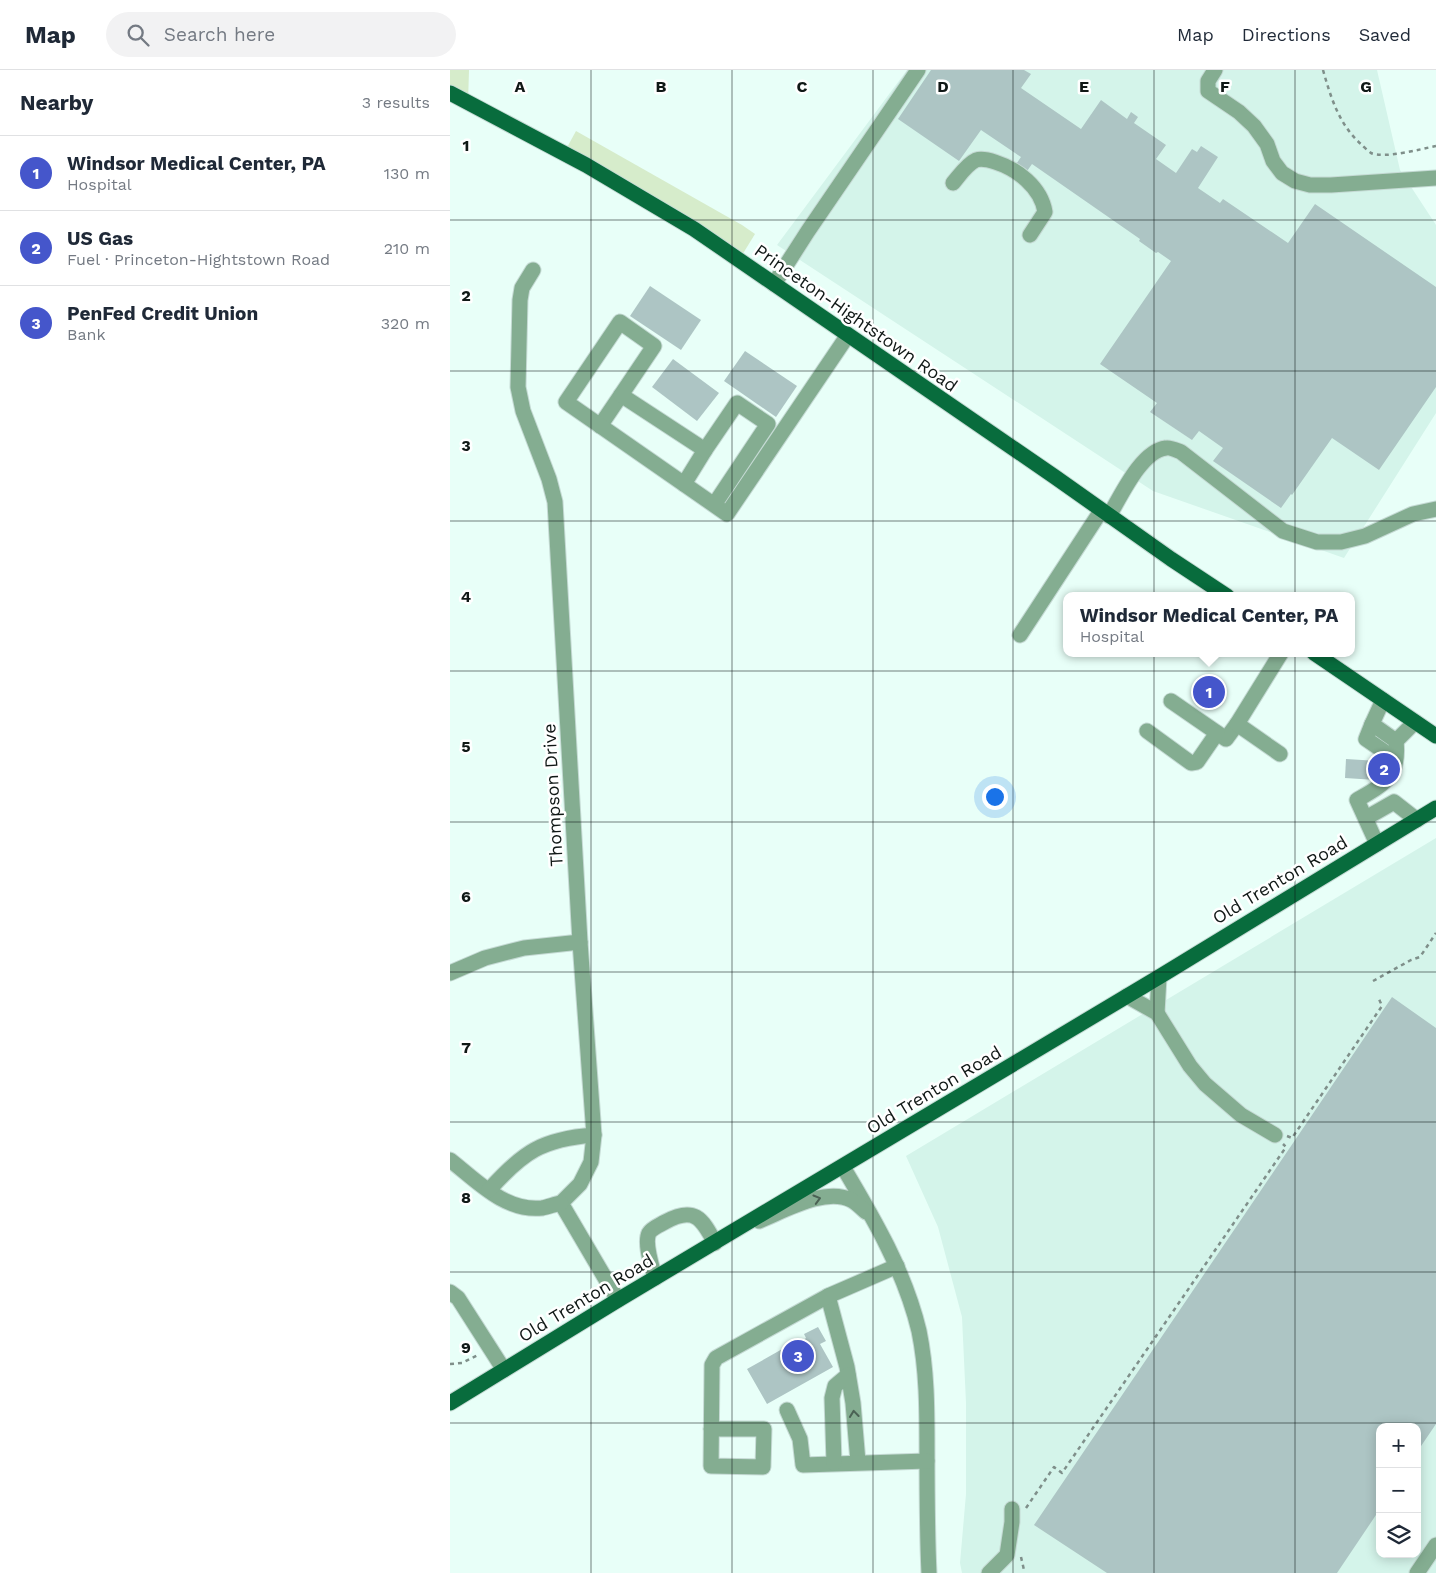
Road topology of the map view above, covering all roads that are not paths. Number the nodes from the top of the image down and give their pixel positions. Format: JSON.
{"nodes":[{"id":1,"x":918,"y":70,"type":"edge"},
{"id":2,"x":1214,"y":70,"type":"edge"},
{"id":3,"x":450,"y":93,"type":"edge"},
{"id":4,"x":1436,"y":178,"type":"edge"},
{"id":5,"x":954,"y":182,"type":"dead end"},
{"id":6,"x":1030,"y":236,"type":"dead end"},
{"id":7,"x":533,"y":270,"type":"dead end"},
{"id":8,"x":774,"y":284,"type":"junction"},
{"id":9,"x":848,"y":336,"type":"junction"},
{"id":10,"x":621,"y":395,"type":"junction"},
{"id":11,"x":600,"y":426,"type":"junction"},
{"id":12,"x":705,"y":450,"type":"junction"},
{"id":13,"x":684,"y":484,"type":"junction"},
{"id":14,"x":714,"y":505,"type":"junction"},
{"id":15,"x":1436,"y":509,"type":"edge"},
{"id":16,"x":1105,"y":513,"type":"junction"},
{"id":17,"x":1221,"y":592,"type":"edge"},
{"id":18,"x":1020,"y":635,"type":"dead end"},
{"id":19,"x":1279,"y":657,"type":"edge"},
{"id":20,"x":1320,"y":657,"type":"edge"},
{"id":21,"x":1383,"y":700,"type":"junction"},
{"id":22,"x":1171,"y":702,"type":"dead end"},
{"id":23,"x":1414,"y":722,"type":"junction"},
{"id":24,"x":1237,"y":724,"type":"junction"},
{"id":25,"x":1372,"y":724,"type":"junction"},
{"id":26,"x":1147,"y":731,"type":"dead end"},
{"id":27,"x":1217,"y":733,"type":"junction"},
{"id":28,"x":1435,"y":737,"type":"edge"},
{"id":29,"x":1396,"y":741,"type":"junction"},
{"id":30,"x":1280,"y":754,"type":"dead end"},
{"id":31,"x":1395,"y":759,"type":"junction"},
{"id":32,"x":1384,"y":784,"type":"junction"},
{"id":33,"x":1394,"y":802,"type":"junction"},
{"id":34,"x":1430,"y":810,"type":"edge"},
{"id":35,"x":1366,"y":818,"type":"junction"},
{"id":36,"x":1377,"y":844,"type":"junction"},
{"id":37,"x":580,"y":942,"type":"junction"},
{"id":38,"x":450,"y":973,"type":"edge"},
{"id":39,"x":1159,"y":977,"type":"junction"},
{"id":40,"x":1127,"y":996,"type":"junction"},
{"id":41,"x":1157,"y":1013,"type":"junction"},
{"id":42,"x":594,"y":1135,"type":"junction"},
{"id":43,"x":1275,"y":1135,"type":"dead end"},
{"id":44,"x":450,"y":1160,"type":"edge"},
{"id":45,"x":843,"y":1167,"type":"junction"},
{"id":46,"x":489,"y":1190,"type":"junction"},
{"id":47,"x":561,"y":1202,"type":"junction"},
{"id":48,"x":872,"y":1216,"type":"junction"},
{"id":49,"x":739,"y":1229,"type":"junction"},
{"id":50,"x":715,"y":1243,"type":"junction"},
{"id":51,"x":896,"y":1266,"type":"junction"},
{"id":52,"x":655,"y":1278,"type":"junction"},
{"id":53,"x":450,"y":1292,"type":"edge"},
{"id":54,"x":828,"y":1296,"type":"junction"},
{"id":55,"x":618,"y":1300,"type":"junction"},
{"id":56,"x":504,"y":1370,"type":"junction"},
{"id":57,"x":848,"y":1375,"type":"junction"},
{"id":58,"x":450,"y":1402,"type":"edge"},
{"id":59,"x":787,"y":1410,"type":"dead end"},
{"id":60,"x":711,"y":1429,"type":"dead end"},
{"id":61,"x":927,"y":1461,"type":"junction"},
{"id":62,"x":858,"y":1462,"type":"junction"},
{"id":63,"x":834,"y":1463,"type":"junction"},
{"id":64,"x":1017,"y":1511,"type":"road end"},
{"id":65,"x":1436,"y":1546,"type":"edge"},
{"id":66,"x":929,"y":1573,"type":"edge"},
{"id":67,"x":989,"y":1573,"type":"edge"},
{"id":68,"x":1417,"y":1573,"type":"edge"}],
"edges":[{"from":1,"to":8,"type":"street"},
{"from":2,"to":4,"type":"street"},
{"from":3,"to":8,"type":"main road","name":"Princeton-Hightstown Road"},
{"from":5,"to":6,"type":"street"},
{"from":7,"to":37,"type":"street","name":"Thompson Drive"},
{"from":8,"to":9,"type":"main road","name":"Princeton-Hightstown Road"},
{"from":9,"to":14,"type":"street"},
{"from":9,"to":16,"type":"main road","name":"Princeton-Hightstown Road"},
{"from":10,"to":11,"type":"street"},
{"from":10,"to":11,"type":"street"},
{"from":10,"to":12,"type":"street"},
{"from":11,"to":13,"type":"street"},
{"from":12,"to":13,"type":"street"},
{"from":12,"to":14,"type":"street"},
{"from":13,"to":14,"type":"street"},
{"from":15,"to":16,"type":"street"},
{"from":16,"to":17,"type":"main road","name":"Princeton-Hightstown Road"},
{"from":16,"to":18,"type":"street"},
{"from":19,"to":24,"type":"street"},
{"from":20,"to":21,"type":"main road"},
{"from":21,"to":23,"type":"main road"},
{"from":21,"to":25,"type":"street"},
{"from":22,"to":27,"type":"street"},
{"from":23,"to":28,"type":"main road"},
{"from":23,"to":29,"type":"street"},
{"from":24,"to":27,"type":"street"},
{"from":24,"to":30,"type":"street"},
{"from":25,"to":29,"type":"street"},
{"from":25,"to":31,"type":"street"},
{"from":26,"to":27,"type":"street"},
{"from":29,"to":31,"type":"street"},
{"from":31,"to":32,"type":"street"},
{"from":32,"to":33,"type":"street"},
{"from":32,"to":35,"type":"street"},
{"from":33,"to":34,"type":"street"},
{"from":33,"to":35,"type":"street"},
{"from":34,"to":36,"type":"main road","name":"Old Trenton Road"},
{"from":35,"to":36,"type":"street"},
{"from":36,"to":39,"type":"main road","name":"Old Trenton Road"},
{"from":37,"to":38,"type":"street"},
{"from":37,"to":42,"type":"street","name":"Thompson Drive"},
{"from":39,"to":40,"type":"main road","name":"Old Trenton Road"},
{"from":39,"to":41,"type":"street"},
{"from":40,"to":41,"type":"street"},
{"from":40,"to":45,"type":"main road","name":"Old Trenton Road"},
{"from":41,"to":43,"type":"street"},
{"from":42,"to":46,"type":"street"},
{"from":42,"to":47,"type":"street","name":"Thompson Drive"},
{"from":44,"to":46,"type":"street"},
{"from":45,"to":48,"type":"street"},
{"from":45,"to":49,"type":"main road","name":"Old Trenton Road"},
{"from":46,"to":47,"type":"street"},
{"from":47,"to":55,"type":"street"},
{"from":49,"to":48,"type":"street","one_way":true},
{"from":48,"to":51,"type":"street"},
{"from":49,"to":50,"type":"main road","name":"Old Trenton Road"},
{"from":50,"to":52,"type":"main road","name":"Old Trenton Road"},
{"from":50,"to":52,"type":"street"},
{"from":51,"to":54,"type":"street"},
{"from":51,"to":61,"type":"street"},
{"from":52,"to":55,"type":"main road","name":"Old Trenton Road"},
{"from":53,"to":56,"type":"street"},
{"from":54,"to":57,"type":"street"},
{"from":54,"to":60,"type":"street"},
{"from":55,"to":56,"type":"main road","name":"Old Trenton Road"},
{"from":56,"to":58,"type":"main road","name":"Old Trenton Road"},
{"from":62,"to":57,"type":"street","one_way":true},
{"from":57,"to":63,"type":"street"},
{"from":59,"to":63,"type":"street"},
{"from":61,"to":62,"type":"street"},
{"from":61,"to":66,"type":"street"},
{"from":62,"to":63,"type":"street"},
{"from":64,"to":67,"type":"street"},
{"from":65,"to":68,"type":"street"}]}
